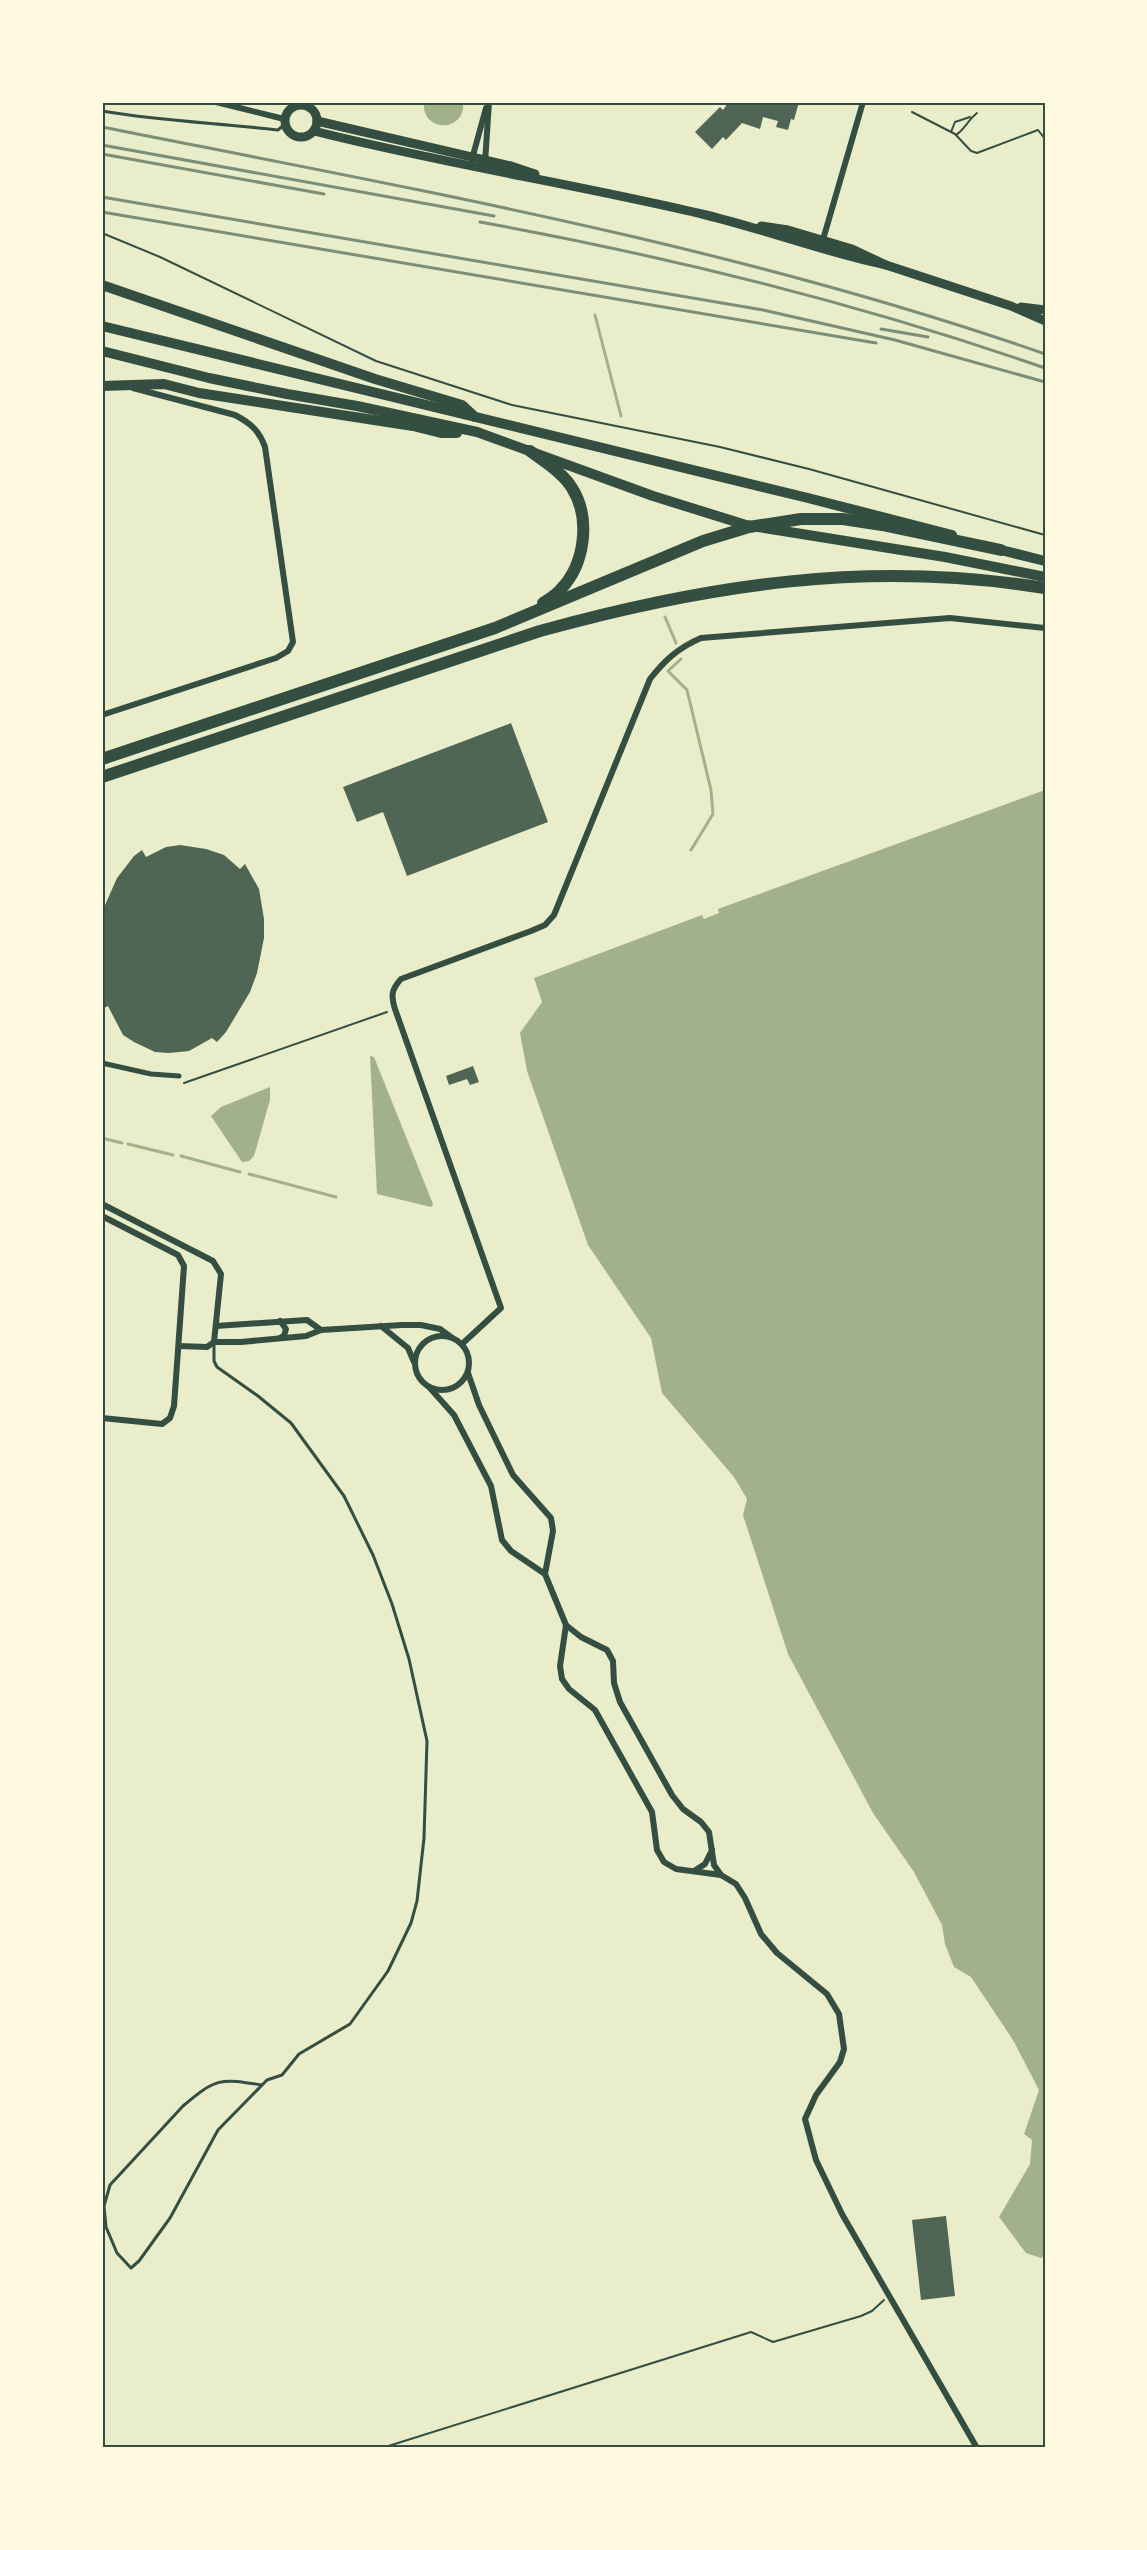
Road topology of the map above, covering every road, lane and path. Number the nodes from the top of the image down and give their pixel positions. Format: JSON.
{"nodes":[{"id":1,"x":216,"y":102,"type":"edge"},
{"id":2,"x":489,"y":102,"type":"edge"},
{"id":3,"x":863,"y":102,"type":"edge"},
{"id":4,"x":294,"y":104,"type":"edge"},
{"id":5,"x":312,"y":105,"type":"edge"},
{"id":6,"x":102,"y":111,"type":"edge"},
{"id":7,"x":912,"y":112,"type":"dead end"},
{"id":8,"x":977,"y":113,"type":"dead end"},
{"id":9,"x":972,"y":116,"type":"junction"},
{"id":10,"x":284,"y":122,"type":"junction"},
{"id":11,"x":316,"y":126,"type":"junction"},
{"id":12,"x":951,"y":132,"type":"junction"},
{"id":13,"x":956,"y":135,"type":"junction"},
{"id":14,"x":1045,"y":139,"type":"edge"},
{"id":15,"x":471,"y":162,"type":"junction"},
{"id":16,"x":484,"y":165,"type":"junction"},
{"id":17,"x":102,"y":233,"type":"edge"},
{"id":18,"x":822,"y":245,"type":"junction"},
{"id":19,"x":102,"y":285,"type":"edge"},
{"id":20,"x":1011,"y":306,"type":"junction"},
{"id":21,"x":1045,"y":310,"type":"edge"},
{"id":22,"x":1045,"y":321,"type":"edge"},
{"id":23,"x":102,"y":326,"type":"edge"},
{"id":24,"x":102,"y":351,"type":"edge"},
{"id":25,"x":102,"y":386,"type":"edge"},
{"id":26,"x":129,"y":387,"type":"junction"},
{"id":27,"x":475,"y":417,"type":"junction"},
{"id":28,"x":477,"y":432,"type":"junction"},
{"id":29,"x":530,"y":451,"type":"junction"},
{"id":30,"x":1045,"y":535,"type":"edge"},
{"id":31,"x":1001,"y":550,"type":"junction"},
{"id":32,"x":1045,"y":561,"type":"edge"},
{"id":33,"x":1045,"y":577,"type":"edge"},
{"id":34,"x":1045,"y":588,"type":"edge"},
{"id":35,"x":520,"y":619,"type":"junction"},
{"id":36,"x":1045,"y":628,"type":"edge"},
{"id":37,"x":102,"y":715,"type":"edge"},
{"id":38,"x":102,"y":759,"type":"edge"},
{"id":39,"x":102,"y":777,"type":"edge"},
{"id":40,"x":395,"y":1009,"type":"junction"},
{"id":41,"x":102,"y":1062,"type":"edge"},
{"id":42,"x":179,"y":1076,"type":"dead end"},
{"id":43,"x":185,"y":1084,"type":"dead end"},
{"id":44,"x":102,"y":1204,"type":"edge"},
{"id":45,"x":102,"y":1216,"type":"edge"},
{"id":46,"x":278,"y":1320,"type":"junction"},
{"id":47,"x":216,"y":1326,"type":"junction"},
{"id":48,"x":381,"y":1326,"type":"junction"},
{"id":49,"x":321,"y":1330,"type":"junction"},
{"id":50,"x":451,"y":1337,"type":"junction"},
{"id":51,"x":279,"y":1338,"type":"junction"},
{"id":52,"x":214,"y":1341,"type":"junction"},
{"id":53,"x":462,"y":1344,"type":"junction"},
{"id":54,"x":179,"y":1346,"type":"junction"},
{"id":55,"x":414,"y":1362,"type":"junction"},
{"id":56,"x":468,"y":1372,"type":"junction"},
{"id":57,"x":429,"y":1388,"type":"junction"},
{"id":58,"x":102,"y":1418,"type":"edge"},
{"id":59,"x":545,"y":1574,"type":"junction"},
{"id":60,"x":566,"y":1625,"type":"junction"},
{"id":61,"x":712,"y":1850,"type":"junction"},
{"id":62,"x":693,"y":1872,"type":"junction"},
{"id":63,"x":722,"y":1875,"type":"junction"},
{"id":64,"x":262,"y":2085,"type":"junction"},
{"id":65,"x":888,"y":2296,"type":"junction"},
{"id":66,"x":382,"y":2448,"type":"edge"},
{"id":67,"x":977,"y":2448,"type":"edge"}],
"edges":[{"from":1,"to":10,"type":"street"},
{"from":2,"to":15,"type":"street"},
{"from":2,"to":16,"type":"street"},
{"from":3,"to":18,"type":"street"},
{"from":4,"to":5,"type":"main road"},
{"from":4,"to":10,"type":"main road"},
{"from":5,"to":11,"type":"main road"},
{"from":6,"to":10,"type":"lane"},
{"from":7,"to":12,"type":"path"},
{"from":8,"to":9,"type":"path"},
{"from":9,"to":12,"type":"path"},
{"from":9,"to":13,"type":"path"},
{"from":10,"to":11,"type":"main road"},
{"from":11,"to":15,"type":"main road"},
{"from":12,"to":13,"type":"path"},
{"from":13,"to":14,"type":"path"},
{"from":15,"to":16,"type":"main road"},
{"from":16,"to":18,"type":"main road"},
{"from":17,"to":30,"type":"path"},
{"from":18,"to":20,"type":"main road"},
{"from":19,"to":27,"type":"main road"},
{"from":20,"to":21,"type":"main road"},
{"from":20,"to":22,"type":"main road"},
{"from":23,"to":27,"type":"main road"},
{"from":24,"to":28,"type":"main road"},
{"from":25,"to":26,"type":"main road"},
{"from":26,"to":28,"type":"main road"},
{"from":26,"to":37,"type":"street"},
{"from":27,"to":31,"type":"main road"},
{"from":28,"to":29,"type":"main road"},
{"from":29,"to":33,"type":"main road"},
{"from":29,"to":35,"type":"highway"},
{"from":31,"to":32,"type":"main road"},
{"from":31,"to":35,"type":"highway"},
{"from":34,"to":39,"type":"highway"},
{"from":35,"to":38,"type":"highway"},
{"from":36,"to":40,"type":"street"},
{"from":40,"to":43,"type":"path"},
{"from":40,"to":53,"type":"street"},
{"from":41,"to":42,"type":"street"},
{"from":44,"to":47,"type":"street"},
{"from":45,"to":54,"type":"street"},
{"from":46,"to":47,"type":"street"},
{"from":46,"to":49,"type":"street"},
{"from":46,"to":51,"type":"street"},
{"from":47,"to":52,"type":"street"},
{"from":48,"to":49,"type":"street"},
{"from":48,"to":50,"type":"street"},
{"from":48,"to":55,"type":"street"},
{"from":49,"to":51,"type":"street"},
{"from":50,"to":53,"type":"street"},
{"from":50,"to":55,"type":"street"},
{"from":51,"to":52,"type":"street"},
{"from":52,"to":54,"type":"street"},
{"from":52,"to":64,"type":"lane"},
{"from":53,"to":56,"type":"street"},
{"from":54,"to":58,"type":"street"},
{"from":55,"to":57,"type":"street"},
{"from":56,"to":57,"type":"street"},
{"from":56,"to":59,"type":"street"},
{"from":57,"to":59,"type":"street"},
{"from":59,"to":60,"type":"street"},
{"from":60,"to":61,"type":"street"},
{"from":60,"to":62,"type":"street"},
{"from":61,"to":62,"type":"street"},
{"from":61,"to":63,"type":"street"},
{"from":62,"to":63,"type":"street"},
{"from":63,"to":65,"type":"street"},
{"from":64,"to":64,"type":"lane"},
{"from":65,"to":66,"type":"path"},
{"from":65,"to":67,"type":"street"}]}
